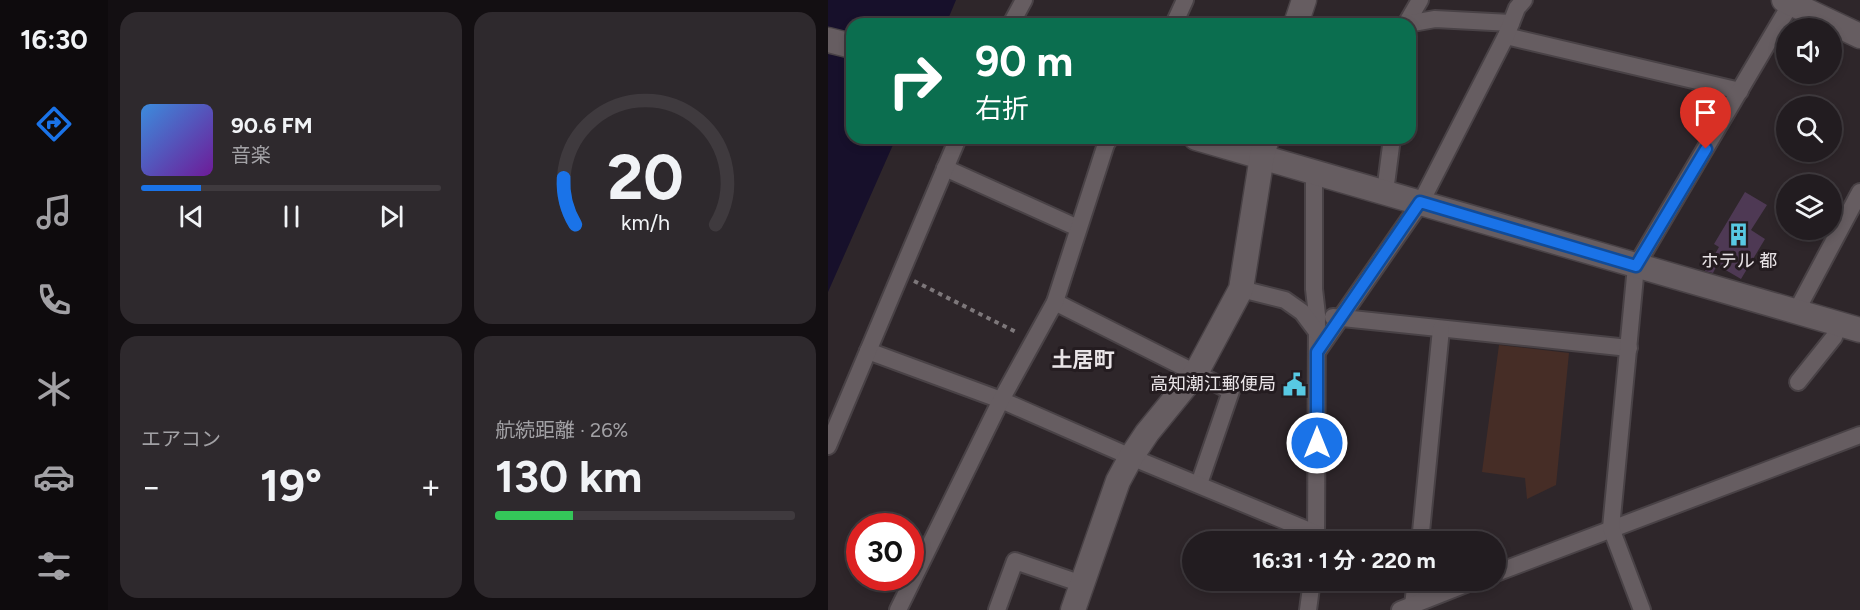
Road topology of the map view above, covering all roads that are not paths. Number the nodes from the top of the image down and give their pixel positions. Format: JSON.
{"nodes":[{"id":1,"x":1024,"y":0,"type":"edge"},
{"id":2,"x":1185,"y":0,"type":"edge"},
{"id":3,"x":1420,"y":0,"type":"edge"},
{"id":4,"x":1524,"y":0,"type":"edge"},
{"id":5,"x":1789,"y":1,"type":"edge"},
{"id":6,"x":1014,"y":18,"type":"edge"},
{"id":7,"x":1177,"y":18,"type":"edge"},
{"id":8,"x":1410,"y":18,"type":"edge"},
{"id":9,"x":1416,"y":23,"type":"edge"},
{"id":10,"x":1509,"y":30,"type":"junction"},
{"id":11,"x":1860,"y":36,"type":"edge"},
{"id":12,"x":828,"y":40,"type":"edge"},
{"id":13,"x":846,"y":44,"type":"edge"},
{"id":14,"x":1740,"y":91,"type":"junction"},
{"id":15,"x":955,"y":144,"type":"edge"},
{"id":16,"x":1106,"y":144,"type":"edge"},
{"id":17,"x":1241,"y":144,"type":"edge"},
{"id":18,"x":1391,"y":144,"type":"edge"},
{"id":19,"x":1264,"y":147,"type":"edge"},
{"id":20,"x":945,"y":168,"type":"junction"},
{"id":21,"x":1314,"y":171,"type":"junction"},
{"id":22,"x":1385,"y":192,"type":"junction"},
{"id":23,"x":1860,"y":192,"type":"edge"},
{"id":24,"x":1420,"y":202,"type":"junction"},
{"id":25,"x":1078,"y":228,"type":"junction"},
{"id":26,"x":1636,"y":266,"type":"junction"},
{"id":27,"x":1241,"y":289,"type":"junction"},
{"id":28,"x":1314,"y":289,"type":"junction"},
{"id":29,"x":1285,"y":300,"type":"junction"},
{"id":30,"x":1055,"y":303,"type":"junction"},
{"id":31,"x":1797,"y":310,"type":"junction"},
{"id":32,"x":1340,"y":318,"type":"junction"},
{"id":33,"x":1317,"y":323,"type":"junction"},
{"id":34,"x":1853,"y":324,"type":"edge"},
{"id":35,"x":1441,"y":329,"type":"junction"},
{"id":36,"x":1629,"y":348,"type":"junction"},
{"id":37,"x":868,"y":351,"type":"junction"},
{"id":38,"x":1317,"y":352,"type":"junction"},
{"id":39,"x":1196,"y":373,"type":"junction"},
{"id":40,"x":1798,"y":382,"type":"dead end"},
{"id":41,"x":1001,"y":400,"type":"junction"},
{"id":42,"x":1860,"y":435,"type":"edge"},
{"id":43,"x":828,"y":446,"type":"edge"},
{"id":44,"x":1131,"y":457,"type":"junction"},
{"id":45,"x":1199,"y":484,"type":"junction"},
{"id":46,"x":1611,"y":528,"type":"junction"},
{"id":47,"x":1301,"y":531,"type":"edge"},
{"id":48,"x":1316,"y":531,"type":"edge"},
{"id":49,"x":1421,"y":531,"type":"edge"},
{"id":50,"x":1506,"y":569,"type":"edge"},
{"id":51,"x":1082,"y":584,"type":"junction"},
{"id":52,"x":1311,"y":591,"type":"edge"},
{"id":53,"x":1412,"y":591,"type":"edge"},
{"id":54,"x":1448,"y":591,"type":"edge"},
{"id":55,"x":1406,"y":608,"type":"edge"},
{"id":56,"x":898,"y":610,"type":"edge"},
{"id":57,"x":997,"y":610,"type":"edge"},
{"id":58,"x":1073,"y":610,"type":"edge"},
{"id":59,"x":1308,"y":610,"type":"edge"},
{"id":60,"x":1642,"y":610,"type":"edge"}],
"edges":[{"from":1,"to":6,"type":"street"},
{"from":2,"to":7,"type":"street"},
{"from":3,"to":8,"type":"street"},
{"from":4,"to":10,"type":"street"},
{"from":5,"to":11,"type":"street"},
{"from":5,"to":14,"type":"street"},
{"from":9,"to":10,"type":"street"},
{"from":10,"to":14,"type":"street"},
{"from":10,"to":24,"type":"street"},
{"from":12,"to":13,"type":"street"},
{"from":14,"to":26,"type":"street"},
{"from":15,"to":20,"type":"street"},
{"from":16,"to":25,"type":"street"},
{"from":17,"to":19,"type":"street"},
{"from":18,"to":22,"type":"street"},
{"from":19,"to":21,"type":"street"},
{"from":19,"to":27,"type":"street"},
{"from":20,"to":25,"type":"street"},
{"from":20,"to":37,"type":"street"},
{"from":21,"to":22,"type":"street"},
{"from":21,"to":28,"type":"street"},
{"from":22,"to":24,"type":"street"},
{"from":23,"to":31,"type":"street"},
{"from":24,"to":26,"type":"street"},
{"from":24,"to":32,"type":"street"},
{"from":25,"to":30,"type":"street"},
{"from":26,"to":31,"type":"street"},
{"from":26,"to":36,"type":"street"},
{"from":27,"to":29,"type":"street"},
{"from":27,"to":39,"type":"street"},
{"from":28,"to":29,"type":"street"},
{"from":28,"to":33,"type":"street"},
{"from":29,"to":33,"type":"street"},
{"from":30,"to":39,"type":"street"},
{"from":30,"to":41,"type":"street"},
{"from":31,"to":34,"type":"street"},
{"from":32,"to":33,"type":"street"},
{"from":32,"to":35,"type":"street"},
{"from":32,"to":38,"type":"street"},
{"from":33,"to":38,"type":"street"},
{"from":34,"to":40,"type":"street"},
{"from":35,"to":36,"type":"street"},
{"from":35,"to":49,"type":"street"},
{"from":36,"to":46,"type":"street"},
{"from":37,"to":41,"type":"street"},
{"from":37,"to":43,"type":"street"},
{"from":38,"to":48,"type":"street"},
{"from":39,"to":44,"type":"street"},
{"from":39,"to":45,"type":"street"},
{"from":41,"to":44,"type":"street"},
{"from":41,"to":56,"type":"street"},
{"from":42,"to":46,"type":"street"},
{"from":44,"to":45,"type":"street"},
{"from":44,"to":51,"type":"street"},
{"from":45,"to":47,"type":"street"},
{"from":46,"to":50,"type":"street"},
{"from":46,"to":60,"type":"street"},
{"from":51,"to":57,"type":"street"},
{"from":51,"to":58,"type":"street"},
{"from":52,"to":59,"type":"street"},
{"from":53,"to":55,"type":"street"},
{"from":54,"to":55,"type":"street"}]}
